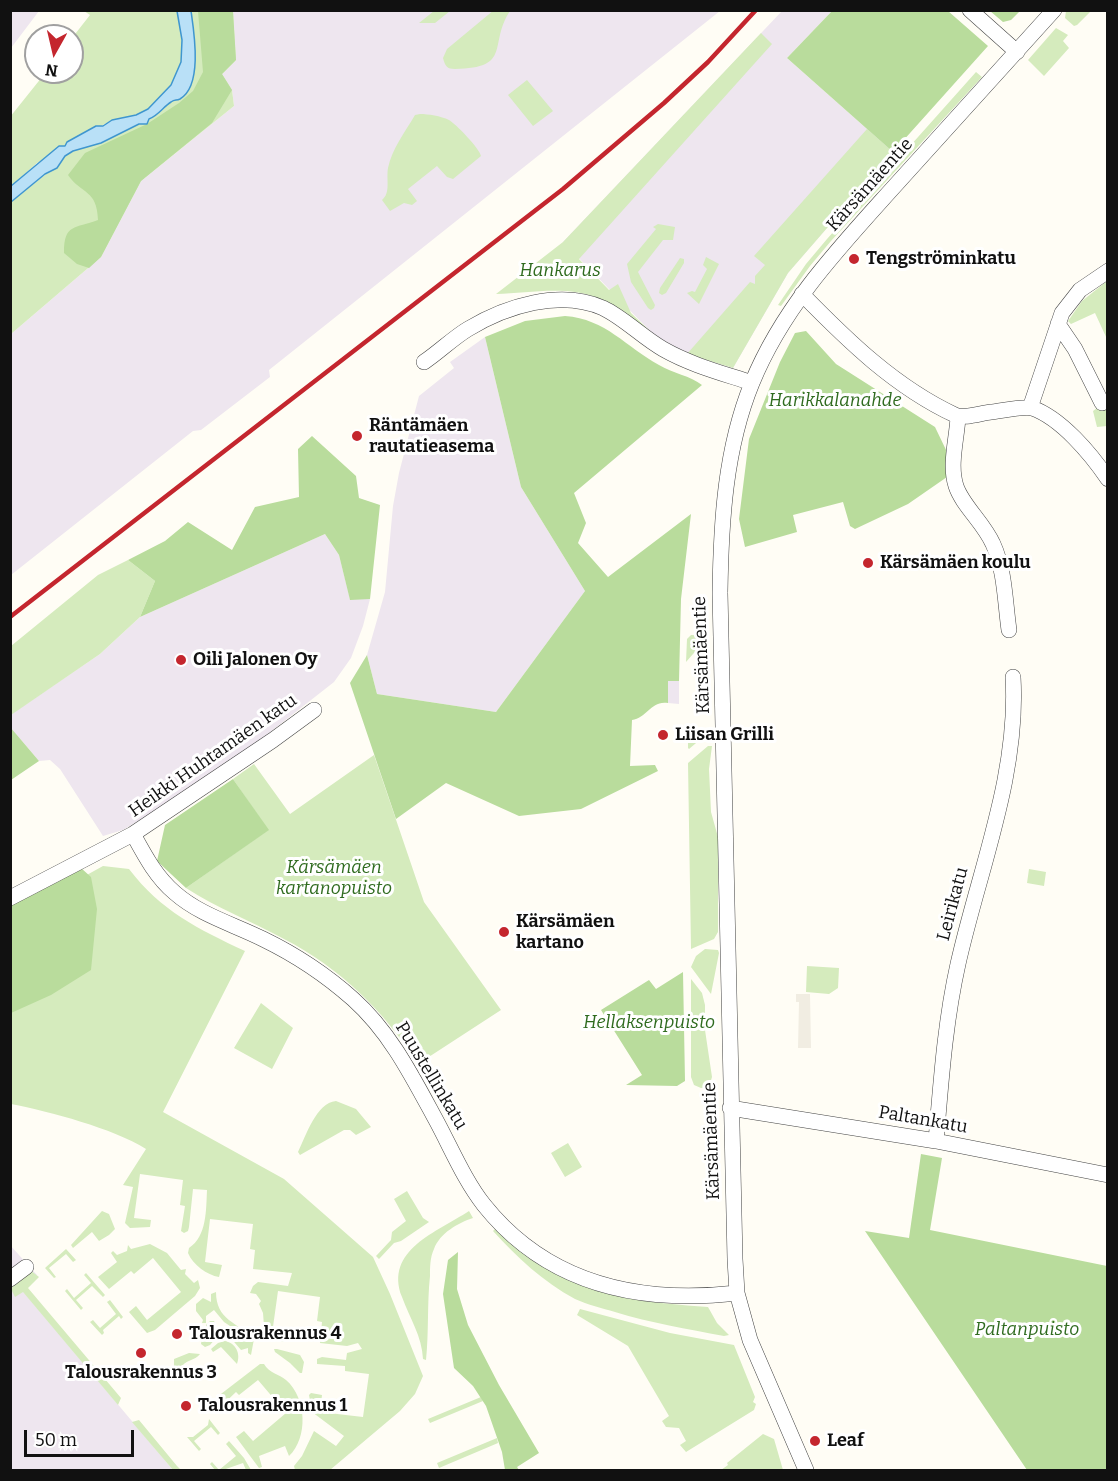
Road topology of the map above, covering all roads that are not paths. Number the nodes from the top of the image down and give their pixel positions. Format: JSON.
{"nodes":[{"id":1,"x":970,"y":10,"type":"edge"},
{"id":2,"x":1054,"y":10,"type":"edge"},
{"id":3,"x":1017,"y":52,"type":"junction"},
{"id":4,"x":1107,"y":271,"type":"edge"},
{"id":5,"x":802,"y":294,"type":"junction"},
{"id":6,"x":1058,"y":324,"type":"junction"},
{"id":7,"x":424,"y":362,"type":"dead end"},
{"id":8,"x":752,"y":383,"type":"junction"},
{"id":9,"x":1102,"y":403,"type":"dead end"},
{"id":10,"x":1030,"y":408,"type":"junction"},
{"id":11,"x":958,"y":417,"type":"junction"},
{"id":12,"x":1107,"y":479,"type":"edge"},
{"id":13,"x":1009,"y":630,"type":"dead end"},
{"id":14,"x":1013,"y":677,"type":"dead end"},
{"id":15,"x":314,"y":710,"type":"dead end"},
{"id":16,"x":133,"y":834,"type":"junction"},
{"id":17,"x":10,"y":898,"type":"edge"},
{"id":18,"x":730,"y":1108,"type":"junction"},
{"id":19,"x":936,"y":1141,"type":"junction"},
{"id":20,"x":1107,"y":1175,"type":"edge"},
{"id":21,"x":26,"y":1267,"type":"dead end"},
{"id":22,"x":10,"y":1279,"type":"edge"},
{"id":23,"x":738,"y":1293,"type":"junction"},
{"id":24,"x":806,"y":1470,"type":"edge"}],
"edges":[{"from":1,"to":3,"type":"street"},
{"from":2,"to":3,"type":"street","name":"Kärsämäentie"},
{"from":3,"to":5,"type":"street","name":"Kärsämäentie"},
{"from":4,"to":6,"type":"street"},
{"from":5,"to":8,"type":"street","name":"Kärsämäentie"},
{"from":5,"to":11,"type":"street"},
{"from":6,"to":9,"type":"street"},
{"from":6,"to":10,"type":"street"},
{"from":7,"to":8,"type":"street"},
{"from":8,"to":18,"type":"street","name":"Kärsämäentie"},
{"from":10,"to":11,"type":"street"},
{"from":10,"to":12,"type":"street"},
{"from":11,"to":13,"type":"street"},
{"from":14,"to":19,"type":"street","name":"Leirikatu"},
{"from":15,"to":16,"type":"street","name":"Heikki Huhtamäen katu"},
{"from":16,"to":17,"type":"street"},
{"from":16,"to":23,"type":"street","name":"Puustellinkatu"},
{"from":18,"to":19,"type":"street","name":"Paltankatu"},
{"from":18,"to":23,"type":"street","name":"Kärsämäentie"},
{"from":19,"to":20,"type":"street","name":"Paltankatu"},
{"from":21,"to":22,"type":"street"},
{"from":23,"to":24,"type":"street","name":"Kärsämäentie"}]}
